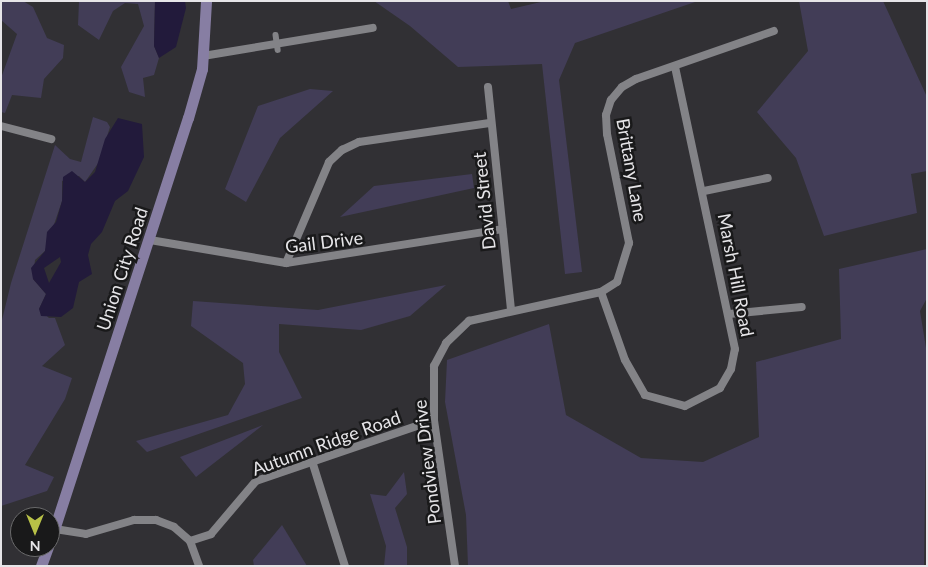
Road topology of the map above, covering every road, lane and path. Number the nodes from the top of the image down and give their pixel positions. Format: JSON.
{"nodes":[{"id":1,"x":206,"y":1,"type":"edge"},
{"id":2,"x":373,"y":28,"type":"dead end"},
{"id":3,"x":774,"y":31,"type":"dead end"},
{"id":4,"x":204,"y":56,"type":"junction"},
{"id":5,"x":675,"y":66,"type":"junction"},
{"id":6,"x":488,"y":87,"type":"dead end"},
{"id":7,"x":490,"y":123,"type":"junction"},
{"id":8,"x":1,"y":126,"type":"edge"},
{"id":9,"x":51,"y":139,"type":"dead end"},
{"id":10,"x":768,"y":178,"type":"dead end"},
{"id":11,"x":704,"y":190,"type":"junction"},
{"id":12,"x":502,"y":229,"type":"junction"},
{"id":13,"x":150,"y":240,"type":"junction"},
{"id":14,"x":286,"y":263,"type":"junction"},
{"id":15,"x":601,"y":292,"type":"junction"},
{"id":16,"x":802,"y":307,"type":"dead end"},
{"id":17,"x":511,"y":311,"type":"junction"},
{"id":18,"x":729,"y":314,"type":"junction"},
{"id":19,"x":434,"y":420,"type":"junction"},
{"id":20,"x":312,"y":461,"type":"junction"},
{"id":21,"x":60,"y":514,"type":"edge"},
{"id":22,"x":60,"y":530,"type":"edge"},
{"id":23,"x":190,"y":541,"type":"junction"},
{"id":24,"x":199,"y":566,"type":"edge"},
{"id":25,"x":346,"y":566,"type":"edge"},
{"id":26,"x":455,"y":566,"type":"edge"}],
"edges":[{"from":1,"to":4,"type":"main road","name":"Union City Road"},
{"from":2,"to":4,"type":"street"},
{"from":3,"to":5,"type":"street","name":"Brittany Lane"},
{"from":4,"to":13,"type":"main road","name":"Union City Road"},
{"from":5,"to":11,"type":"street","name":"Marsh Hill Road"},
{"from":5,"to":15,"type":"street","name":"Brittany Lane"},
{"from":6,"to":7,"type":"street","name":"David Street"},
{"from":7,"to":12,"type":"street","name":"David Street"},
{"from":7,"to":14,"type":"street"},
{"from":8,"to":9,"type":"street"},
{"from":10,"to":11,"type":"street"},
{"from":11,"to":18,"type":"street","name":"Marsh Hill Road"},
{"from":12,"to":14,"type":"street","name":"Gail Drive"},
{"from":12,"to":17,"type":"street","name":"David Street"},
{"from":13,"to":14,"type":"street","name":"Gail Drive"},
{"from":13,"to":21,"type":"main road","name":"Union City Road"},
{"from":15,"to":17,"type":"street","name":"Brittany Lane"},
{"from":15,"to":18,"type":"street","name":"Marsh Hill Road"},
{"from":16,"to":18,"type":"street"},
{"from":17,"to":19,"type":"street","name":"Pondview Drive"},
{"from":19,"to":20,"type":"street","name":"Autumn Ridge Road"},
{"from":19,"to":26,"type":"street","name":"Pondview Drive"},
{"from":20,"to":23,"type":"street","name":"Autumn Ridge Road"},
{"from":20,"to":25,"type":"street"},
{"from":22,"to":23,"type":"street"},
{"from":23,"to":24,"type":"street"}]}
